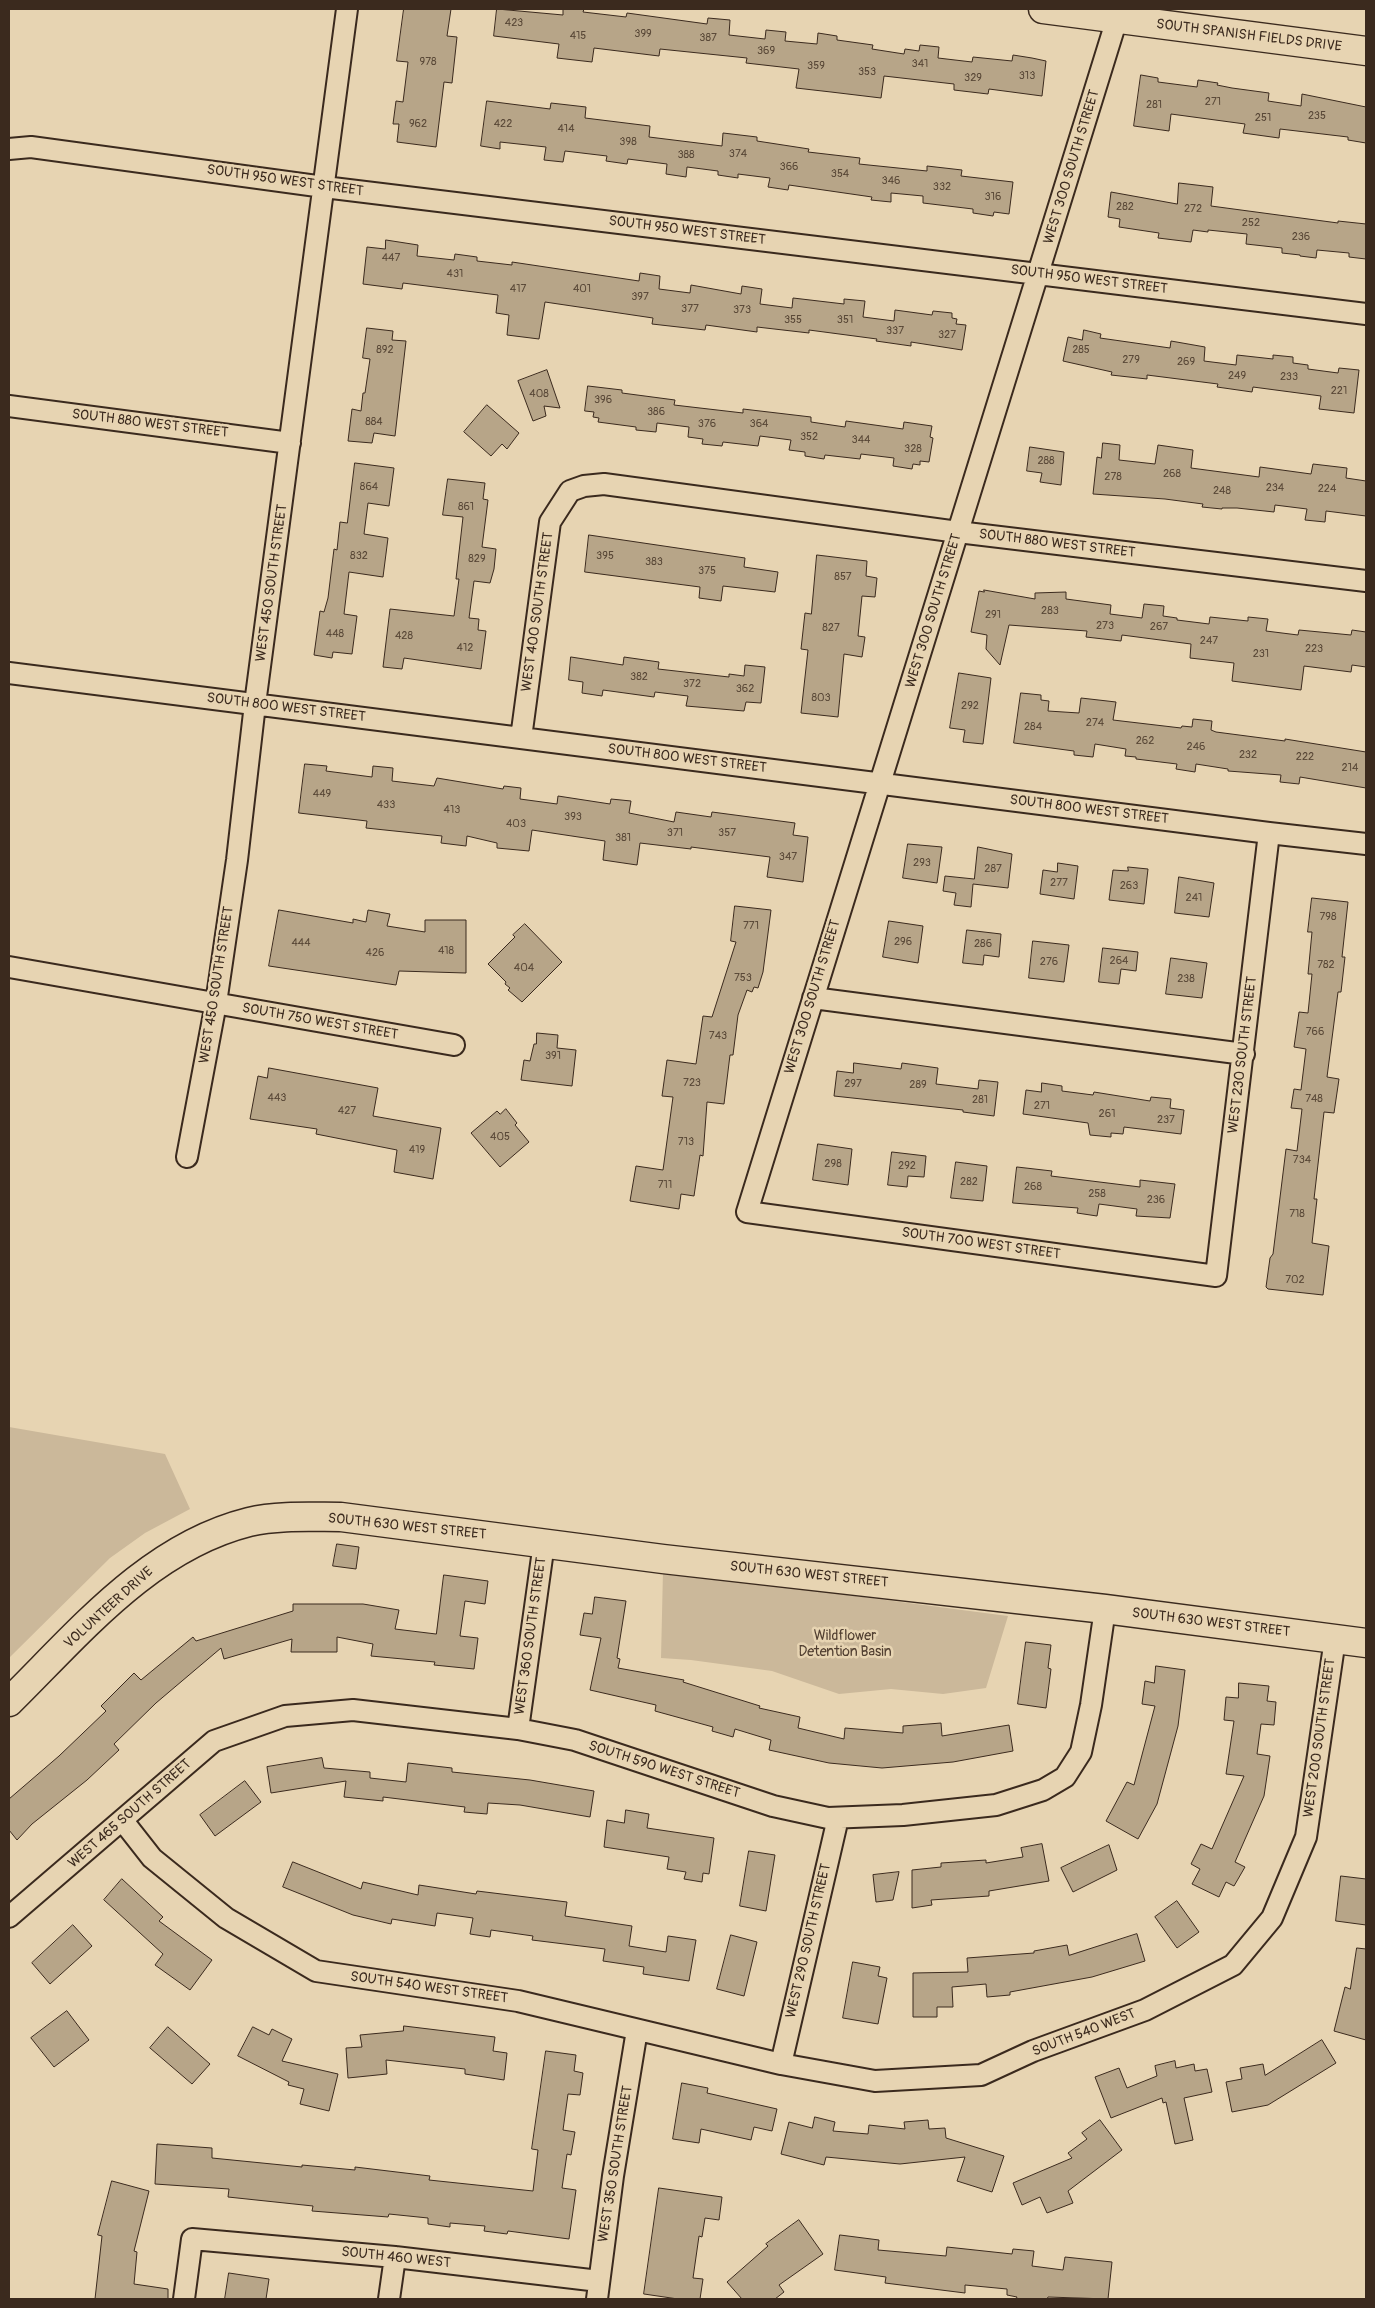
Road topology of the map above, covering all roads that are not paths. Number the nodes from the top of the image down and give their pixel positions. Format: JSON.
{"nodes":[{"id":1,"x":347,"y":9,"type":"edge"},
{"id":2,"x":1043,"y":9,"type":"edge"},
{"id":3,"x":1119,"y":14,"type":"edge"},
{"id":4,"x":1366,"y":51,"type":"edge"},
{"id":5,"x":9,"y":149,"type":"edge"},
{"id":6,"x":324,"y":186,"type":"junction"},
{"id":7,"x":1039,"y":274,"type":"junction"},
{"id":8,"x":1366,"y":314,"type":"edge"},
{"id":9,"x":9,"y":406,"type":"edge"},
{"id":10,"x":290,"y":443,"type":"junction"},
{"id":11,"x":570,"y":491,"type":"joint"},
{"id":12,"x":958,"y":532,"type":"junction"},
{"id":13,"x":1366,"y":581,"type":"edge"},
{"id":14,"x":9,"y":672,"type":"edge"},
{"id":15,"x":255,"y":704,"type":"junction"},
{"id":16,"x":521,"y":738,"type":"junction"},
{"id":17,"x":880,"y":784,"type":"junction"},
{"id":18,"x":1269,"y":833,"type":"junction"},
{"id":19,"x":1366,"y":844,"type":"edge"},
{"id":20,"x":9,"y":967,"type":"edge"},
{"id":21,"x":813,"y":998,"type":"junction"},
{"id":22,"x":216,"y":1003,"type":"junction"},
{"id":23,"x":454,"y":1045,"type":"dead end"},
{"id":24,"x":1244,"y":1054,"type":"junction"},
{"id":25,"x":187,"y":1157,"type":"dead end"},
{"id":26,"x":747,"y":1212,"type":"joint"},
{"id":27,"x":1216,"y":1276,"type":"joint"},
{"id":28,"x":251,"y":1522,"type":"joint"},
{"id":29,"x":544,"y":1543,"type":"junction"},
{"id":30,"x":1105,"y":1609,"type":"junction"},
{"id":31,"x":1335,"y":1639,"type":"junction"},
{"id":32,"x":1366,"y":1643,"type":"edge"},
{"id":33,"x":9,"y":1702,"type":"edge"},
{"id":34,"x":258,"y":1726,"type":"joint"},
{"id":35,"x":518,"y":1729,"type":"junction"},
{"id":36,"x":838,"y":1818,"type":"junction"},
{"id":37,"x":123,"y":1821,"type":"junction"},
{"id":38,"x":1306,"y":1837,"type":"joint"},
{"id":39,"x":9,"y":1917,"type":"edge"},
{"id":40,"x":637,"y":2030,"type":"junction"},
{"id":41,"x":781,"y":2064,"type":"junction"},
{"id":42,"x":395,"y":2257,"type":"junction"},
{"id":43,"x":598,"y":2290,"type":"edge"},
{"id":44,"x":184,"y":2299,"type":"edge"},
{"id":45,"x":389,"y":2299,"type":"edge"}],
"edges":[{"from":1,"to":6,"type":"street","name":"WEST 450 SOUTH STREET"},
{"from":2,"to":3,"type":"street","name":"SOUTH SPANISH FIELDS DRIVE"},
{"from":3,"to":4,"type":"street","name":"SOUTH SPANISH FIELDS DRIVE"},
{"from":3,"to":7,"type":"street","name":"WEST 300 SOUTH STREET"},
{"from":5,"to":6,"type":"street","name":"SOUTH 950 WEST STREET"},
{"from":6,"to":7,"type":"street","name":"SOUTH 950 WEST STREET"},
{"from":6,"to":10,"type":"street","name":"WEST 450 SOUTH STREET"},
{"from":7,"to":8,"type":"street","name":"SOUTH 950 WEST STREET"},
{"from":7,"to":12,"type":"street","name":"WEST 300 SOUTH STREET"},
{"from":9,"to":10,"type":"street","name":"SOUTH 880 WEST STREET"},
{"from":10,"to":15,"type":"street","name":"WEST 450 SOUTH STREET"},
{"from":11,"to":12,"type":"street","name":"SOUTH 880 WEST STREET"},
{"from":11,"to":16,"type":"street","name":"WEST 400 SOUTH STREET"},
{"from":12,"to":13,"type":"street","name":"SOUTH 880 WEST STREET"},
{"from":12,"to":17,"type":"street","name":"WEST 300 SOUTH STREET"},
{"from":14,"to":15,"type":"street","name":"SOUTH 800 WEST STREET"},
{"from":15,"to":16,"type":"street","name":"SOUTH 800 WEST STREET"},
{"from":15,"to":22,"type":"street","name":"WEST 450 SOUTH STREET"},
{"from":16,"to":17,"type":"street","name":"SOUTH 800 WEST STREET"},
{"from":17,"to":18,"type":"street","name":"SOUTH 800 WEST STREET"},
{"from":17,"to":21,"type":"street","name":"WEST 300 SOUTH STREET"},
{"from":18,"to":19,"type":"street","name":"SOUTH 800 WEST STREET"},
{"from":18,"to":24,"type":"street","name":"WEST 230 SOUTH STREET"},
{"from":20,"to":22,"type":"street","name":"SOUTH 750 WEST STREET"},
{"from":21,"to":24,"type":"street"},
{"from":21,"to":26,"type":"street","name":"WEST 300 SOUTH STREET"},
{"from":22,"to":23,"type":"street","name":"SOUTH 750 WEST STREET"},
{"from":22,"to":25,"type":"street","name":"WEST 450 SOUTH STREET"},
{"from":24,"to":27,"type":"street","name":"WEST 230 SOUTH STREET"},
{"from":26,"to":27,"type":"street","name":"SOUTH 700 WEST STREET"},
{"from":28,"to":29,"type":"street","name":"SOUTH 630 WEST STREET"},
{"from":28,"to":33,"type":"street","name":"VOLUNTEER DRIVE"},
{"from":29,"to":30,"type":"street","name":"SOUTH 630 WEST STREET"},
{"from":29,"to":35,"type":"street","name":"WEST 360 SOUTH STREET"},
{"from":30,"to":31,"type":"street","name":"SOUTH 630 WEST STREET"},
{"from":30,"to":36,"type":"street","name":"SOUTH 590 WEST STREET"},
{"from":31,"to":32,"type":"street","name":"SOUTH 630 WEST STREET"},
{"from":31,"to":38,"type":"street","name":"WEST 200 SOUTH STREET"},
{"from":34,"to":35,"type":"street","name":"SOUTH 590 WEST STREET"},
{"from":34,"to":37,"type":"street","name":"WEST 465 SOUTH STREET"},
{"from":35,"to":36,"type":"street","name":"SOUTH 590 WEST STREET"},
{"from":36,"to":41,"type":"street","name":"WEST 290 SOUTH STREET"},
{"from":37,"to":39,"type":"street","name":"WEST 465 SOUTH STREET"},
{"from":37,"to":40,"type":"street","name":"SOUTH 540 WEST STREET"},
{"from":38,"to":41,"type":"street","name":"SOUTH 540 WEST"},
{"from":40,"to":41,"type":"street","name":"SOUTH 540 WEST STREET"},
{"from":40,"to":43,"type":"street","name":"WEST 350 SOUTH STREET"},
{"from":42,"to":43,"type":"street","name":"SOUTH 460 WEST"},
{"from":42,"to":44,"type":"street","name":"SOUTH 460 WEST"},
{"from":42,"to":45,"type":"street"}]}
